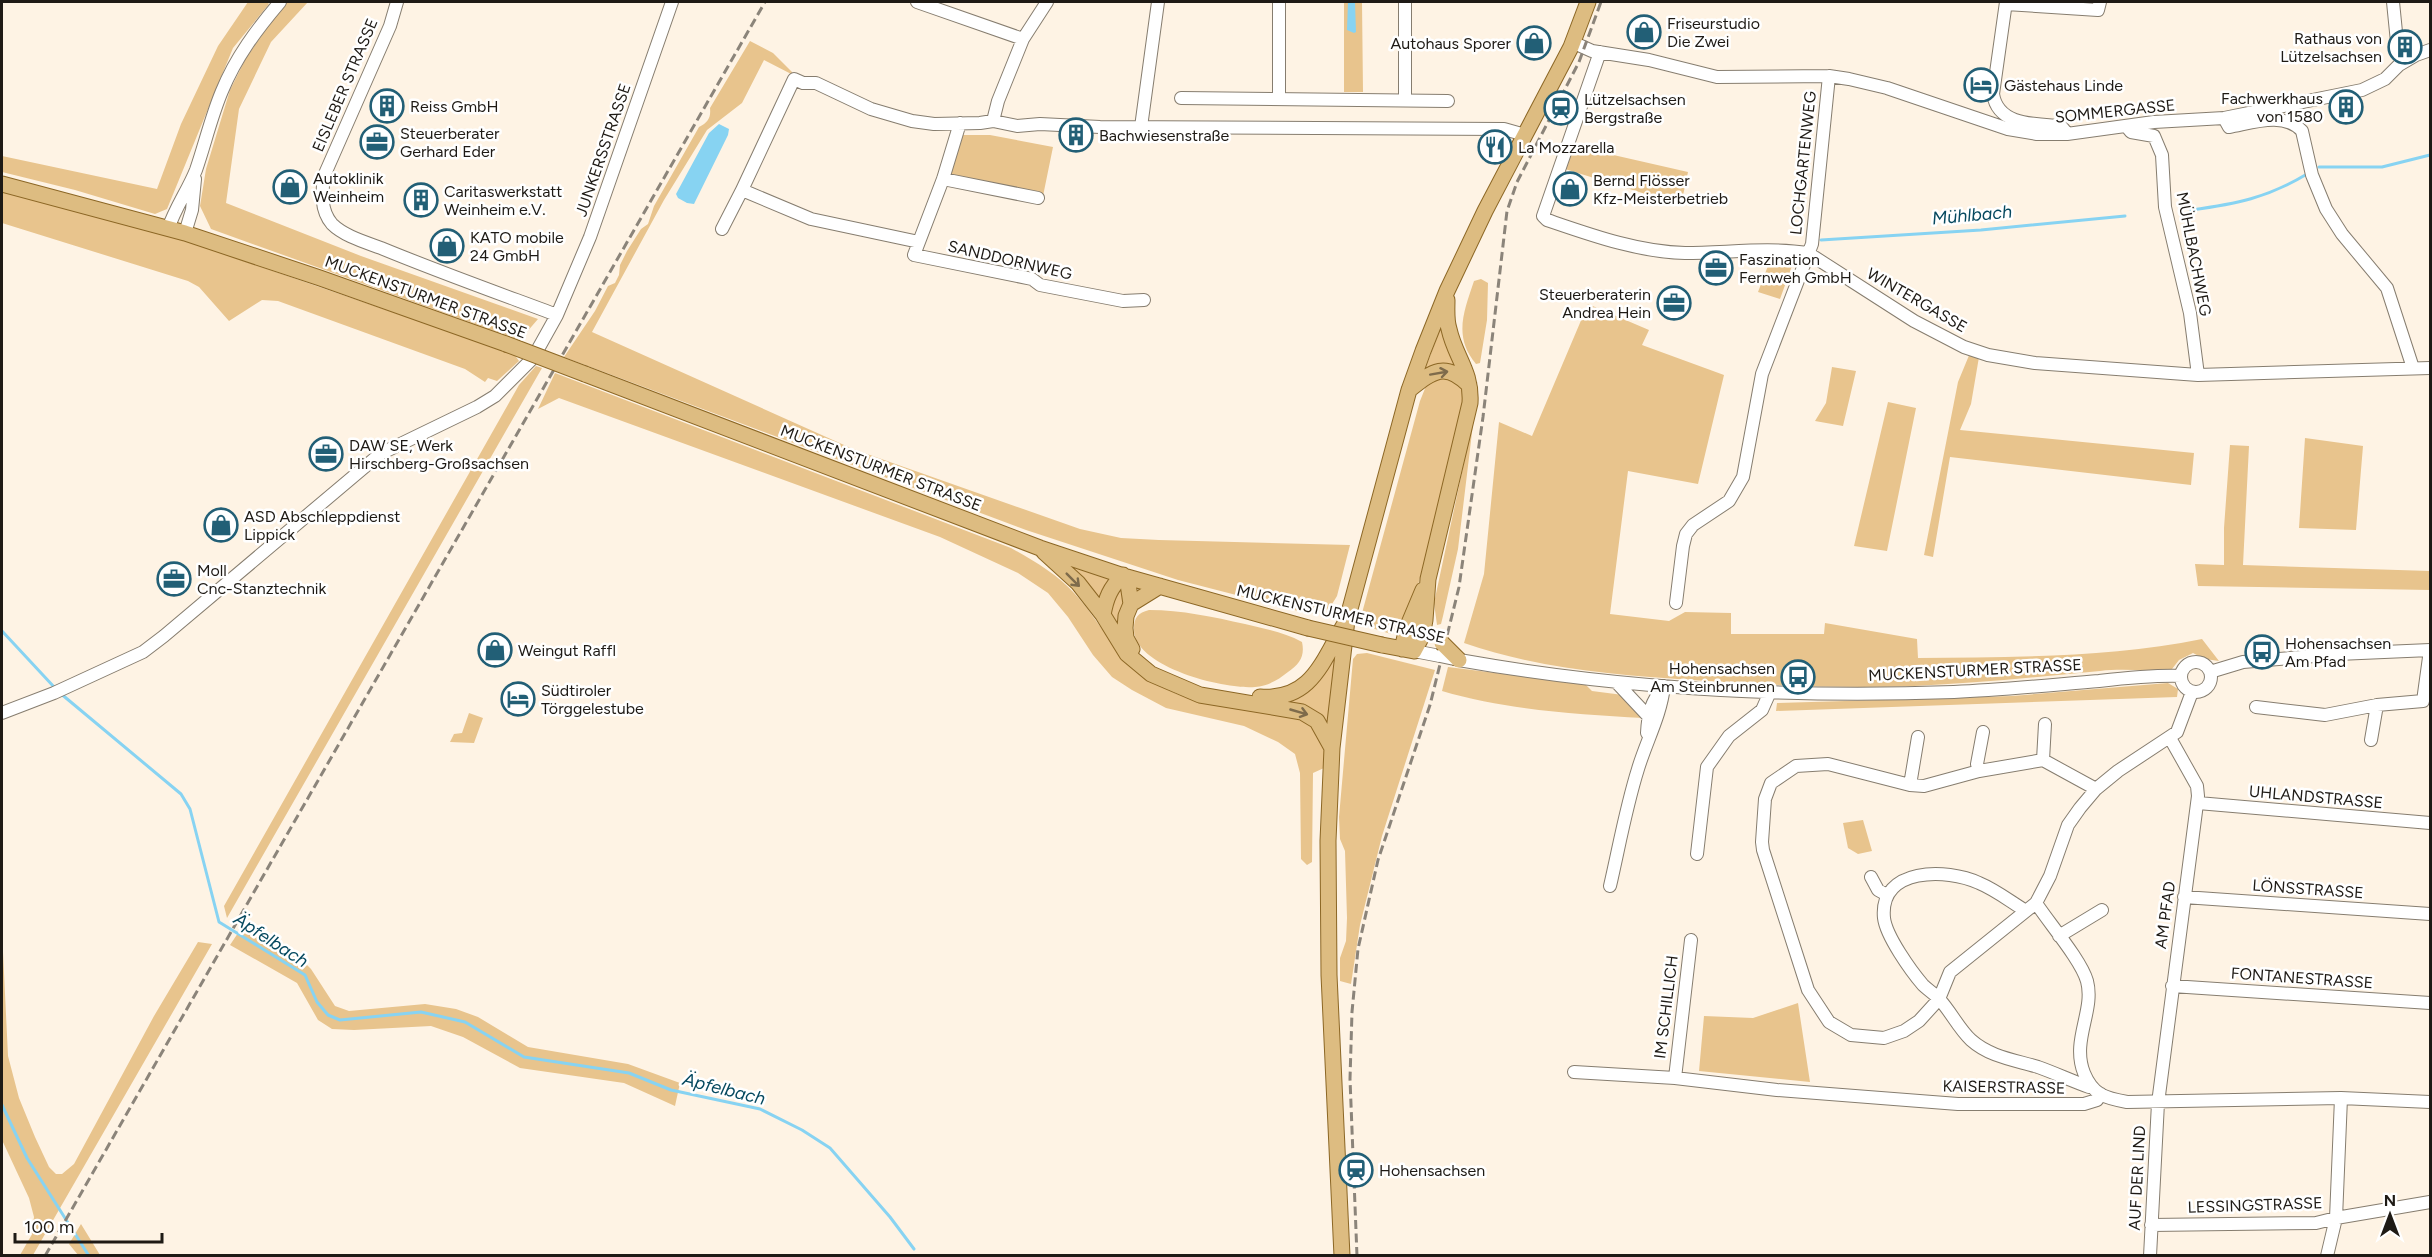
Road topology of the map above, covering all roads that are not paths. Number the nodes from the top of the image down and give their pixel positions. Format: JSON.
{"nodes":[{"id":1,"x":280,"y":2,"type":"edge"},
{"id":2,"x":397,"y":2,"type":"edge"},
{"id":3,"x":672,"y":2,"type":"edge"},
{"id":4,"x":916,"y":2,"type":"edge"},
{"id":5,"x":1047,"y":2,"type":"edge"},
{"id":6,"x":1158,"y":2,"type":"edge"},
{"id":7,"x":1279,"y":2,"type":"edge"},
{"id":8,"x":1405,"y":2,"type":"edge"},
{"id":9,"x":1588,"y":2,"type":"edge"},
{"id":10,"x":2100,"y":2,"type":"edge"},
{"id":11,"x":2393,"y":2,"type":"edge"},
{"id":12,"x":2006,"y":3,"type":"edge"},
{"id":13,"x":1023,"y":39,"type":"junction"},
{"id":14,"x":1576,"y":46,"type":"junction"},
{"id":15,"x":2430,"y":51,"type":"edge"},
{"id":16,"x":1600,"y":52,"type":"junction"},
{"id":17,"x":2398,"y":53,"type":"junction"},
{"id":18,"x":1829,"y":76,"type":"junction"},
{"id":19,"x":1181,"y":98,"type":"dead end"},
{"id":20,"x":1279,"y":99,"type":"junction"},
{"id":21,"x":1405,"y":100,"type":"junction"},
{"id":22,"x":1448,"y":101,"type":"dead end"},
{"id":23,"x":2224,"y":118,"type":"junction"},
{"id":24,"x":993,"y":121,"type":"junction"},
{"id":25,"x":960,"y":123,"type":"junction"},
{"id":26,"x":2126,"y":126,"type":"junction"},
{"id":27,"x":1141,"y":127,"type":"junction"},
{"id":28,"x":2067,"y":134,"type":"junction"},
{"id":29,"x":1525,"y":135,"type":"junction"},
{"id":30,"x":195,"y":171,"type":"junction"},
{"id":31,"x":943,"y":179,"type":"junction"},
{"id":32,"x":2,"y":184,"type":"edge"},
{"id":33,"x":742,"y":190,"type":"junction"},
{"id":34,"x":1038,"y":198,"type":"dead end"},
{"id":35,"x":168,"y":229,"type":"junction"},
{"id":36,"x":722,"y":229,"type":"dead end"},
{"id":37,"x":185,"y":233,"type":"junction"},
{"id":38,"x":920,"y":242,"type":"junction"},
{"id":39,"x":1808,"y":253,"type":"junction"},
{"id":40,"x":1447,"y":291,"type":"junction"},
{"id":41,"x":1144,"y":300,"type":"dead end"},
{"id":42,"x":557,"y":315,"type":"junction"},
{"id":43,"x":2413,"y":368,"type":"junction"},
{"id":44,"x":2430,"y":368,"type":"edge"},
{"id":45,"x":2198,"y":375,"type":"junction"},
{"id":46,"x":1469,"y":385,"type":"junction"},
{"id":47,"x":1409,"y":390,"type":"junction"},
{"id":48,"x":1040,"y":548,"type":"junction"},
{"id":49,"x":1125,"y":576,"type":"junction"},
{"id":50,"x":1428,"y":579,"type":"junction"},
{"id":51,"x":1160,"y":586,"type":"junction"},
{"id":52,"x":1676,"y":603,"type":"dead end"},
{"id":53,"x":1131,"y":604,"type":"junction"},
{"id":54,"x":1103,"y":615,"type":"junction"},
{"id":55,"x":1347,"y":620,"type":"junction"},
{"id":56,"x":1425,"y":620,"type":"junction"},
{"id":57,"x":1408,"y":650,"type":"junction"},
{"id":58,"x":1441,"y":650,"type":"junction"},
{"id":59,"x":2430,"y":650,"type":"edge"},
{"id":60,"x":1459,"y":660,"type":"joint"},
{"id":61,"x":2210,"y":672,"type":"junction"},
{"id":62,"x":2181,"y":676,"type":"junction"},
{"id":63,"x":1617,"y":683,"type":"junction"},
{"id":64,"x":1664,"y":686,"type":"junction"},
{"id":65,"x":1770,"y":692,"type":"junction"},
{"id":66,"x":2192,"y":692,"type":"junction"},
{"id":67,"x":2427,"y":702,"type":"edge"},
{"id":68,"x":2377,"y":705,"type":"junction"},
{"id":69,"x":2256,"y":707,"type":"dead end"},
{"id":70,"x":2,"y":713,"type":"edge"},
{"id":71,"x":1648,"y":716,"type":"junction"},
{"id":72,"x":2045,"y":724,"type":"dead end"},
{"id":73,"x":1983,"y":732,"type":"dead end"},
{"id":74,"x":1918,"y":737,"type":"dead end"},
{"id":75,"x":2170,"y":738,"type":"junction"},
{"id":76,"x":2371,"y":740,"type":"dead end"},
{"id":77,"x":1646,"y":743,"type":"junction"},
{"id":78,"x":1332,"y":748,"type":"junction"},
{"id":79,"x":2043,"y":760,"type":"junction"},
{"id":80,"x":1979,"y":771,"type":"junction"},
{"id":81,"x":1910,"y":785,"type":"junction"},
{"id":82,"x":2096,"y":789,"type":"junction"},
{"id":83,"x":2198,"y":802,"type":"junction"},
{"id":84,"x":2430,"y":823,"type":"edge"},
{"id":85,"x":1697,"y":854,"type":"dead end"},
{"id":86,"x":1871,"y":877,"type":"dead end"},
{"id":87,"x":1610,"y":886,"type":"dead end"},
{"id":88,"x":1887,"y":895,"type":"junction"},
{"id":89,"x":2184,"y":897,"type":"junction"},
{"id":90,"x":2031,"y":907,"type":"junction"},
{"id":91,"x":2102,"y":910,"type":"dead end"},
{"id":92,"x":2430,"y":914,"type":"edge"},
{"id":93,"x":2059,"y":936,"type":"junction"},
{"id":94,"x":1691,"y":940,"type":"dead end"},
{"id":95,"x":2172,"y":986,"type":"junction"},
{"id":96,"x":1940,"y":999,"type":"junction"},
{"id":97,"x":2430,"y":1003,"type":"edge"},
{"id":98,"x":1574,"y":1072,"type":"dead end"},
{"id":99,"x":1675,"y":1078,"type":"junction"},
{"id":100,"x":2089,"y":1086,"type":"junction"},
{"id":101,"x":2101,"y":1094,"type":"junction"},
{"id":102,"x":2342,"y":1098,"type":"junction"},
{"id":103,"x":2430,"y":1102,"type":"edge"},
{"id":104,"x":2158,"y":1103,"type":"junction"},
{"id":105,"x":2430,"y":1203,"type":"edge"},
{"id":106,"x":2336,"y":1218,"type":"junction"},
{"id":107,"x":2151,"y":1225,"type":"junction"},
{"id":108,"x":1342,"y":1256,"type":"edge"},
{"id":109,"x":2150,"y":1256,"type":"edge"},
{"id":110,"x":2328,"y":1256,"type":"edge"}],
"edges":[{"from":1,"to":30,"type":"street"},
{"from":2,"to":42,"type":"street","name":"EISLEBER STRASSE"},
{"from":3,"to":42,"type":"street","name":"JUNKERSSTRASSE"},
{"from":4,"to":13,"type":"street"},
{"from":5,"to":13,"type":"street"},
{"from":6,"to":27,"type":"street"},
{"from":7,"to":20,"type":"street"},
{"from":8,"to":21,"type":"street"},
{"from":9,"to":14,"type":"main road"},
{"from":10,"to":12,"type":"street"},
{"from":11,"to":17,"type":"street"},
{"from":12,"to":28,"type":"street"},
{"from":13,"to":24,"type":"street"},
{"from":14,"to":16,"type":"street","name":"SOMMERGASSE"},
{"from":14,"to":29,"type":"main road"},
{"from":15,"to":17,"type":"street","name":"SOMMERGASSE"},
{"from":16,"to":18,"type":"street","name":"SOMMERGASSE"},
{"from":16,"to":39,"type":"street","name":"WINTERGASSE"},
{"from":17,"to":23,"type":"street","name":"SOMMERGASSE"},
{"from":18,"to":28,"type":"street","name":"SOMMERGASSE"},
{"from":18,"to":39,"type":"street","name":"LOCHGARTENWEG"},
{"from":19,"to":20,"type":"street"},
{"from":20,"to":21,"type":"street"},
{"from":21,"to":22,"type":"street"},
{"from":23,"to":26,"type":"street","name":"SOMMERGASSE"},
{"from":23,"to":43,"type":"street"},
{"from":24,"to":25,"type":"street"},
{"from":24,"to":27,"type":"street"},
{"from":25,"to":31,"type":"street"},
{"from":25,"to":33,"type":"street"},
{"from":26,"to":28,"type":"street","name":"SOMMERGASSE"},
{"from":26,"to":45,"type":"street","name":"MÜHLBACHWEG"},
{"from":27,"to":29,"type":"street"},
{"from":29,"to":40,"type":"main road"},
{"from":30,"to":35,"type":"street"},
{"from":30,"to":37,"type":"street"},
{"from":31,"to":34,"type":"street"},
{"from":31,"to":38,"type":"street"},
{"from":32,"to":35,"type":"main road","name":"MUCKENSTURMER STRASSE"},
{"from":33,"to":36,"type":"street"},
{"from":33,"to":38,"type":"street"},
{"from":35,"to":37,"type":"main road","name":"MUCKENSTURMER STRASSE"},
{"from":37,"to":48,"type":"main road","name":"MUCKENSTURMER STRASSE","bridge":true},
{"from":38,"to":41,"type":"street","name":"SANDDORNWEG"},
{"from":39,"to":45,"type":"street","name":"WINTERGASSE"},
{"from":39,"to":52,"type":"street","name":"LOCHGARTENWEG"},
{"from":40,"to":46,"type":"main road"},
{"from":40,"to":47,"type":"main road"},
{"from":42,"to":70,"type":"street","name":"JUNKERSSTRASSE"},
{"from":43,"to":44,"type":"street","name":"WINTERGASSE"},
{"from":43,"to":45,"type":"street","name":"WINTERGASSE"},
{"from":47,"to":46,"type":"main road","one_way":true},
{"from":46,"to":50,"type":"main road"},
{"from":47,"to":55,"type":"main road"},
{"from":48,"to":49,"type":"main road","name":"MUCKENSTURMER STRASSE"},
{"from":48,"to":54,"type":"main road","one_way":true},
{"from":49,"to":51,"type":"main road","name":"MUCKENSTURMER STRASSE"},
{"from":49,"to":53,"type":"main road"},
{"from":49,"to":54,"type":"main road"},
{"from":50,"to":56,"type":"main road"},
{"from":50,"to":57,"type":"main road"},
{"from":51,"to":53,"type":"main road"},
{"from":51,"to":57,"type":"main road","name":"MUCKENSTURMER STRASSE","bridge":true},
{"from":53,"to":55,"type":"main road"},
{"from":54,"to":78,"type":"main road","one_way":true},
{"from":55,"to":78,"type":"main road"},
{"from":56,"to":57,"type":"main road"},
{"from":56,"to":58,"type":"main road"},
{"from":57,"to":58,"type":"street","name":"MUCKENSTURMER STRASSE"},
{"from":58,"to":60,"type":"main road","bridge":true},
{"from":59,"to":61,"type":"street"},
{"from":59,"to":67,"type":"street"},
{"from":60,"to":63,"type":"street","name":"MUCKENSTURMER STRASSE"},
{"from":61,"to":62,"type":"street"},
{"from":61,"to":66,"type":"street"},
{"from":62,"to":65,"type":"street","name":"MUCKENSTURMER STRASSE"},
{"from":62,"to":66,"type":"street"},
{"from":63,"to":64,"type":"street","name":"MUCKENSTURMER STRASSE"},
{"from":63,"to":71,"type":"street"},
{"from":64,"to":65,"type":"street","name":"MUCKENSTURMER STRASSE"},
{"from":64,"to":71,"type":"street"},
{"from":64,"to":77,"type":"street"},
{"from":65,"to":85,"type":"street"},
{"from":66,"to":75,"type":"street"},
{"from":67,"to":68,"type":"street"},
{"from":68,"to":69,"type":"street"},
{"from":68,"to":76,"type":"street"},
{"from":71,"to":77,"type":"street"},
{"from":72,"to":79,"type":"street"},
{"from":73,"to":80,"type":"street"},
{"from":74,"to":81,"type":"street"},
{"from":75,"to":82,"type":"street"},
{"from":75,"to":83,"type":"street","name":"AM PFAD"},
{"from":77,"to":87,"type":"street"},
{"from":78,"to":108,"type":"main road"},
{"from":79,"to":80,"type":"street"},
{"from":79,"to":82,"type":"street"},
{"from":80,"to":81,"type":"street"},
{"from":81,"to":96,"type":"street"},
{"from":82,"to":90,"type":"street"},
{"from":83,"to":84,"type":"street","name":"UHLANDSTRASSE"},
{"from":83,"to":89,"type":"street","name":"AM PFAD"},
{"from":86,"to":88,"type":"street"},
{"from":88,"to":90,"type":"street"},
{"from":88,"to":96,"type":"street"},
{"from":89,"to":92,"type":"street","name":"LÖNSSTRASSE"},
{"from":89,"to":95,"type":"street","name":"AM PFAD"},
{"from":90,"to":93,"type":"street"},
{"from":90,"to":96,"type":"street"},
{"from":91,"to":93,"type":"street"},
{"from":93,"to":100,"type":"street"},
{"from":94,"to":99,"type":"street","name":"IM SCHILLICH"},
{"from":95,"to":97,"type":"street","name":"FONTANESTRASSE"},
{"from":95,"to":104,"type":"street","name":"AM PFAD"},
{"from":96,"to":100,"type":"street"},
{"from":98,"to":99,"type":"street","name":"KAISERSTRASSE"},
{"from":99,"to":101,"type":"street","name":"KAISERSTRASSE"},
{"from":100,"to":101,"type":"street"},
{"from":101,"to":104,"type":"street"},
{"from":102,"to":103,"type":"street"},
{"from":102,"to":104,"type":"street"},
{"from":102,"to":106,"type":"street"},
{"from":104,"to":107,"type":"street","name":"AUF DER LIND"},
{"from":105,"to":106,"type":"street","name":"LESSINGSTRASSE"},
{"from":106,"to":107,"type":"street","name":"LESSINGSTRASSE"},
{"from":106,"to":110,"type":"street"},
{"from":107,"to":109,"type":"street","name":"AUF DER LIND"}]}
